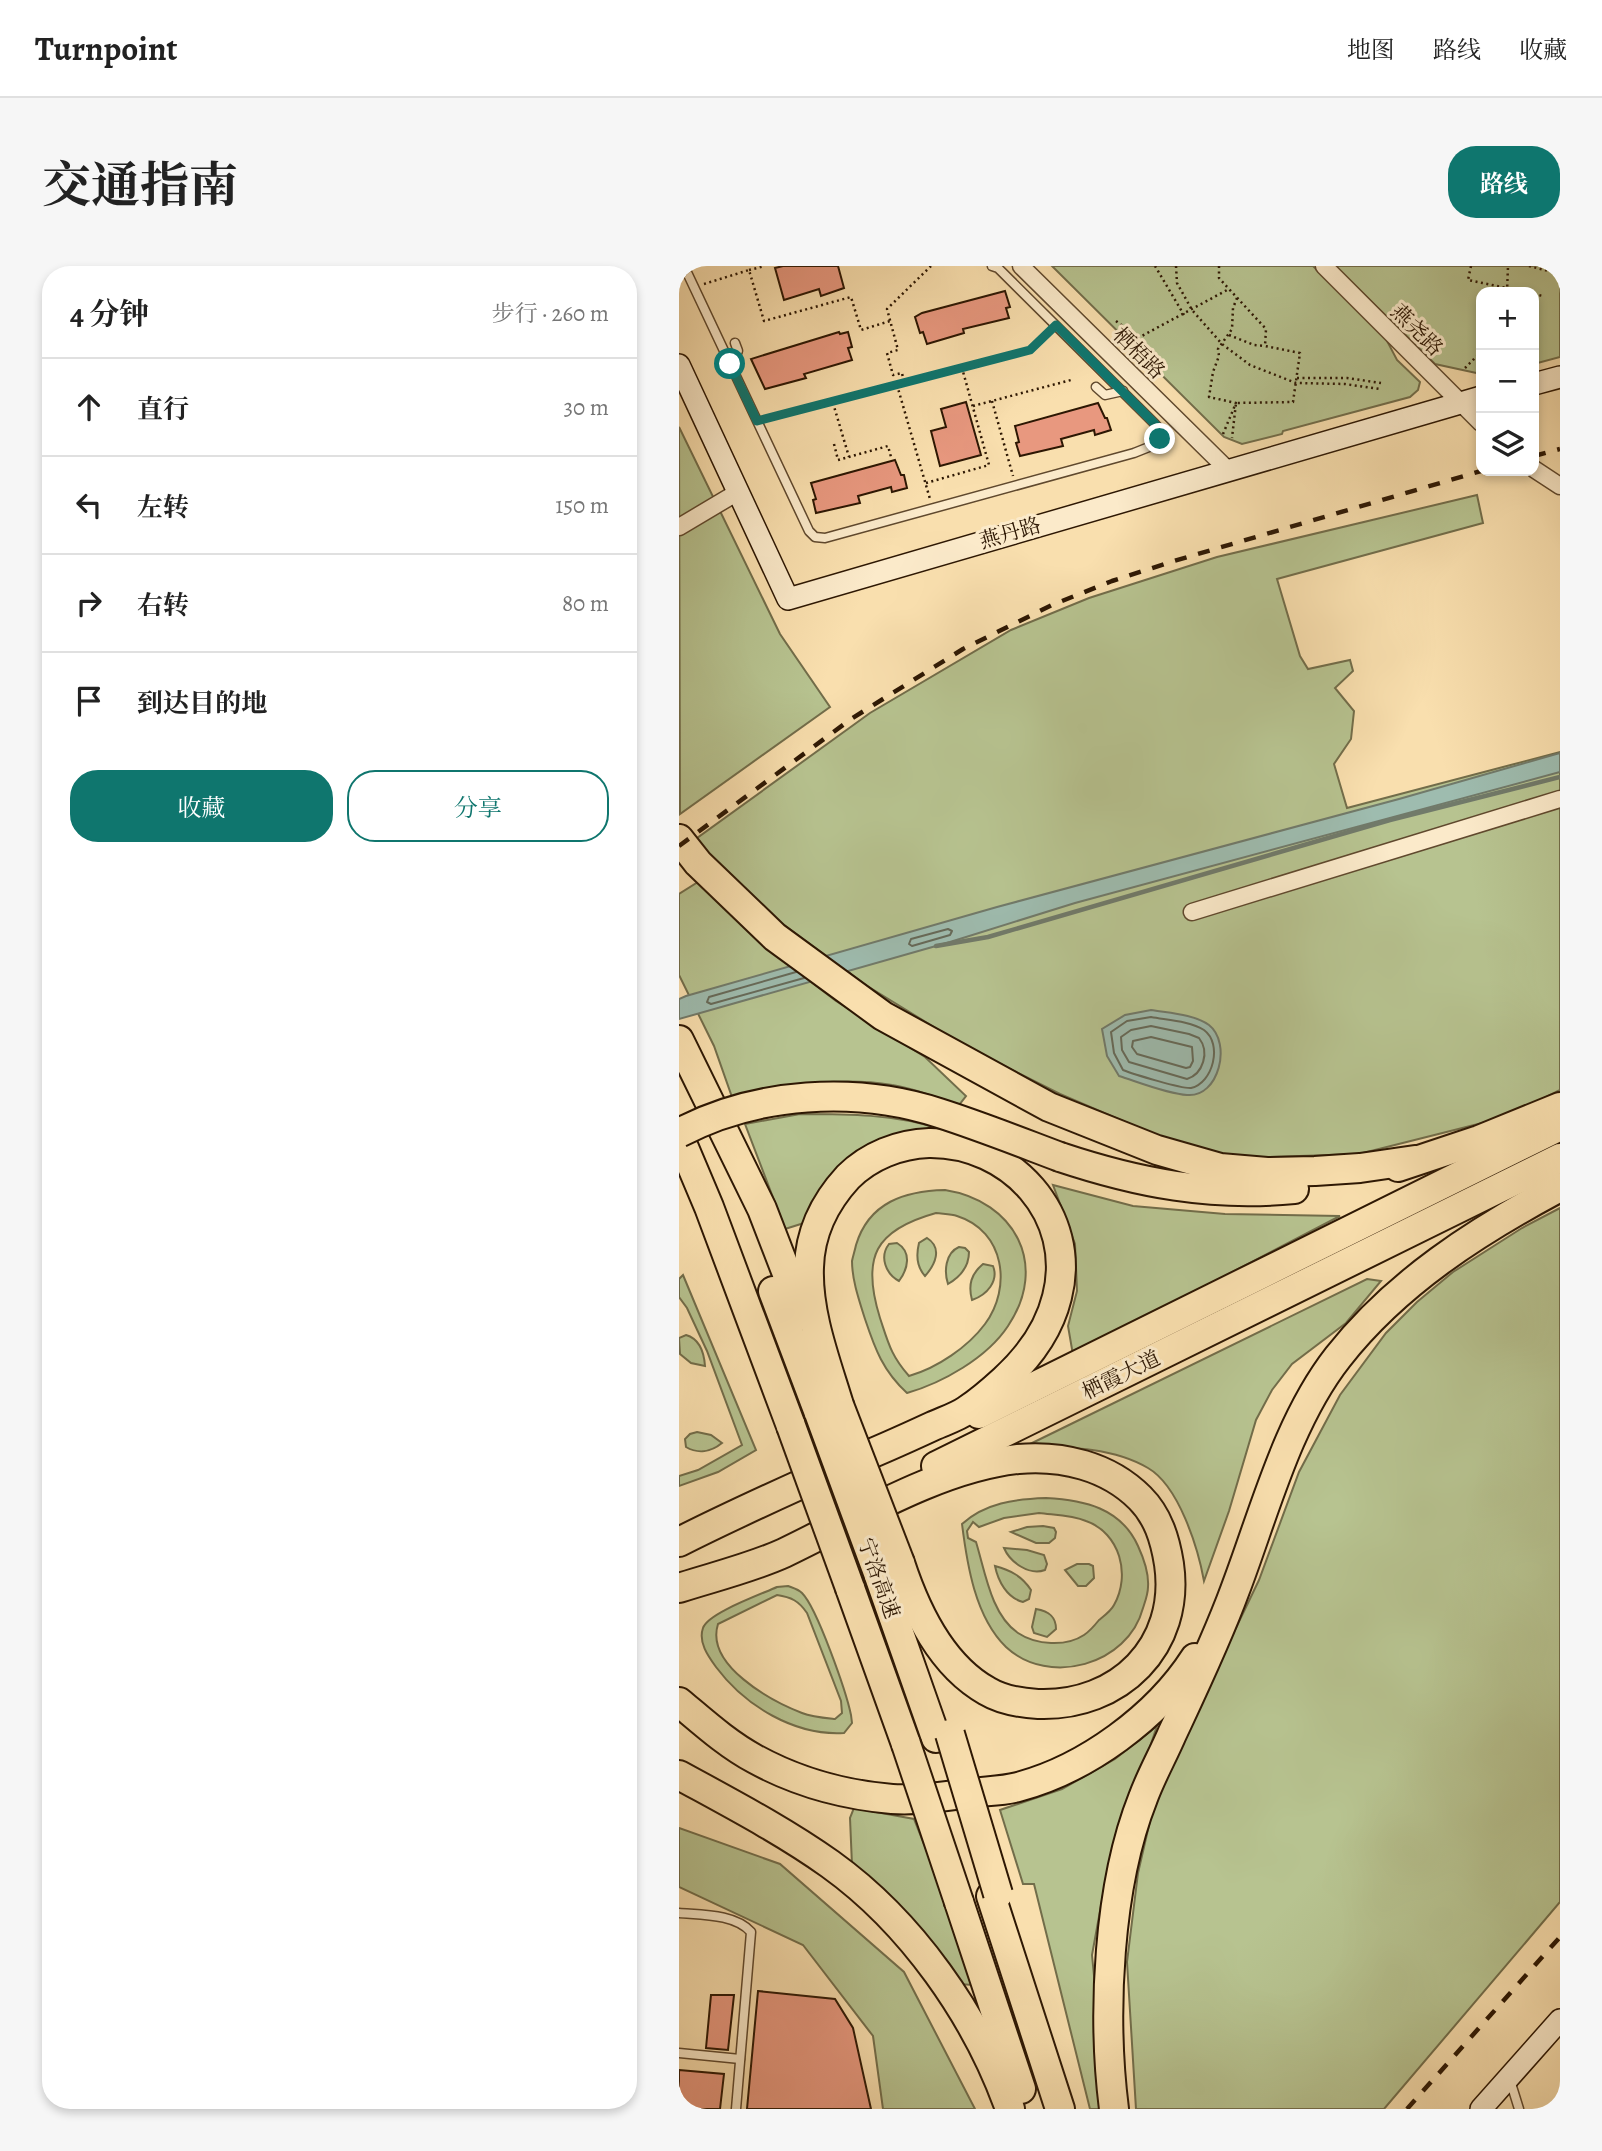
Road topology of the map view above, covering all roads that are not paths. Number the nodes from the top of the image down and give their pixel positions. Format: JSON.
{"nodes":[{"id":1,"x":684,"y":266,"type":"edge"},
{"id":2,"x":992,"y":266,"type":"edge"},
{"id":3,"x":1021,"y":266,"type":"edge"},
{"id":4,"x":1324,"y":266,"type":"edge"},
{"id":5,"x":735,"y":343,"type":"dead end"},
{"id":6,"x":730,"y":364,"type":"junction"},
{"id":7,"x":679,"y":365,"type":"edge"},
{"id":8,"x":1560,"y":377,"type":"edge"},
{"id":9,"x":1539,"y":383,"type":"edge"},
{"id":10,"x":1096,"y":387,"type":"dead end"},
{"id":11,"x":1123,"y":391,"type":"junction"},
{"id":12,"x":1476,"y":398,"type":"edge"},
{"id":13,"x":1460,"y":403,"type":"junction"},
{"id":14,"x":1476,"y":418,"type":"edge"},
{"id":15,"x":1228,"y":470,"type":"junction"},
{"id":16,"x":1539,"y":471,"type":"edge"},
{"id":17,"x":1560,"y":486,"type":"edge"},
{"id":18,"x":738,"y":492,"type":"junction"},
{"id":19,"x":679,"y":527,"type":"edge"},
{"id":20,"x":1560,"y":799,"type":"edge"},
{"id":21,"x":679,"y":839,"type":"edge"},
{"id":22,"x":1192,"y":912,"type":"dead end"},
{"id":23,"x":679,"y":1040,"type":"edge"},
{"id":24,"x":679,"y":1053,"type":"edge"},
{"id":25,"x":1560,"y":1107,"type":"edge"},
{"id":26,"x":1560,"y":1126,"type":"edge"},
{"id":27,"x":679,"y":1134,"type":"edge"},
{"id":28,"x":1560,"y":1158,"type":"edge"},
{"id":29,"x":1415,"y":1160,"type":"junction"},
{"id":30,"x":1560,"y":1187,"type":"edge"},
{"id":31,"x":829,"y":1409,"type":"junction"},
{"id":32,"x":679,"y":1542,"type":"edge"},
{"id":33,"x":679,"y":1550,"type":"edge"},
{"id":34,"x":894,"y":1572,"type":"junction"},
{"id":35,"x":679,"y":1587,"type":"edge"},
{"id":36,"x":1235,"y":1592,"type":"junction"},
{"id":37,"x":679,"y":1702,"type":"edge"},
{"id":38,"x":679,"y":1775,"type":"edge"},
{"id":39,"x":679,"y":1785,"type":"edge"},
{"id":40,"x":750,"y":1814,"type":"junction"},
{"id":41,"x":679,"y":1913,"type":"edge"},
{"id":42,"x":1560,"y":2020,"type":"edge"},
{"id":43,"x":679,"y":2053,"type":"edge"},
{"id":44,"x":740,"y":2059,"type":"junction"},
{"id":45,"x":1510,"y":2077,"type":"junction"},
{"id":46,"x":736,"y":2109,"type":"edge"},
{"id":47,"x":1010,"y":2109,"type":"edge"},
{"id":48,"x":1027,"y":2109,"type":"edge"},
{"id":49,"x":1060,"y":2109,"type":"edge"},
{"id":50,"x":1114,"y":2109,"type":"edge"},
{"id":51,"x":1481,"y":2109,"type":"edge"},
{"id":52,"x":1519,"y":2109,"type":"edge"}],
"edges":[{"from":1,"to":6,"type":"lane"},
{"from":2,"to":11,"type":"lane"},
{"from":3,"to":15,"type":"street","name":"栖梧路"},
{"from":4,"to":13,"type":"street","name":"燕尧路"},
{"from":5,"to":6,"type":"lane"},
{"from":6,"to":11,"type":"lane"},
{"from":7,"to":18,"type":"street","name":"燕丹路"},
{"from":8,"to":9,"type":"street"},
{"from":10,"to":11,"type":"lane"},
{"from":12,"to":13,"type":"street","name":"燕丹路"},
{"from":13,"to":14,"type":"street","name":"燕尧路"},
{"from":13,"to":15,"type":"street","name":"燕丹路"},
{"from":15,"to":18,"type":"street","name":"燕丹路"},
{"from":16,"to":17,"type":"street"},
{"from":18,"to":19,"type":"street"},
{"from":20,"to":22,"type":"street"},
{"from":21,"to":29,"type":"highway"},
{"from":23,"to":31,"type":"highway"},
{"from":24,"to":31,"type":"highway","name":"宁洛高速"},
{"from":25,"to":29,"type":"highway"},
{"from":26,"to":33,"type":"highway","name":"栖霞大道"},
{"from":27,"to":29,"type":"highway","bridge":true},
{"from":27,"to":48,"type":"highway","name":"宁洛高速","bridge":true},
{"from":28,"to":35,"type":"highway","name":"栖霞大道"},
{"from":30,"to":36,"type":"highway"},
{"from":31,"to":32,"type":"highway"},
{"from":31,"to":34,"type":"highway","name":"宁洛高速","bridge":true},
{"from":34,"to":35,"type":"highway"},
{"from":34,"to":49,"type":"highway","name":"宁洛高速"},
{"from":36,"to":37,"type":"highway"},
{"from":36,"to":50,"type":"highway"},
{"from":38,"to":40,"type":"highway"},
{"from":39,"to":40,"type":"highway"},
{"from":40,"to":47,"type":"highway"},
{"from":41,"to":44,"type":"lane"},
{"from":42,"to":45,"type":"street"},
{"from":43,"to":44,"type":"lane"},
{"from":44,"to":46,"type":"lane"},
{"from":45,"to":51,"type":"street"},
{"from":45,"to":52,"type":"lane"}]}
